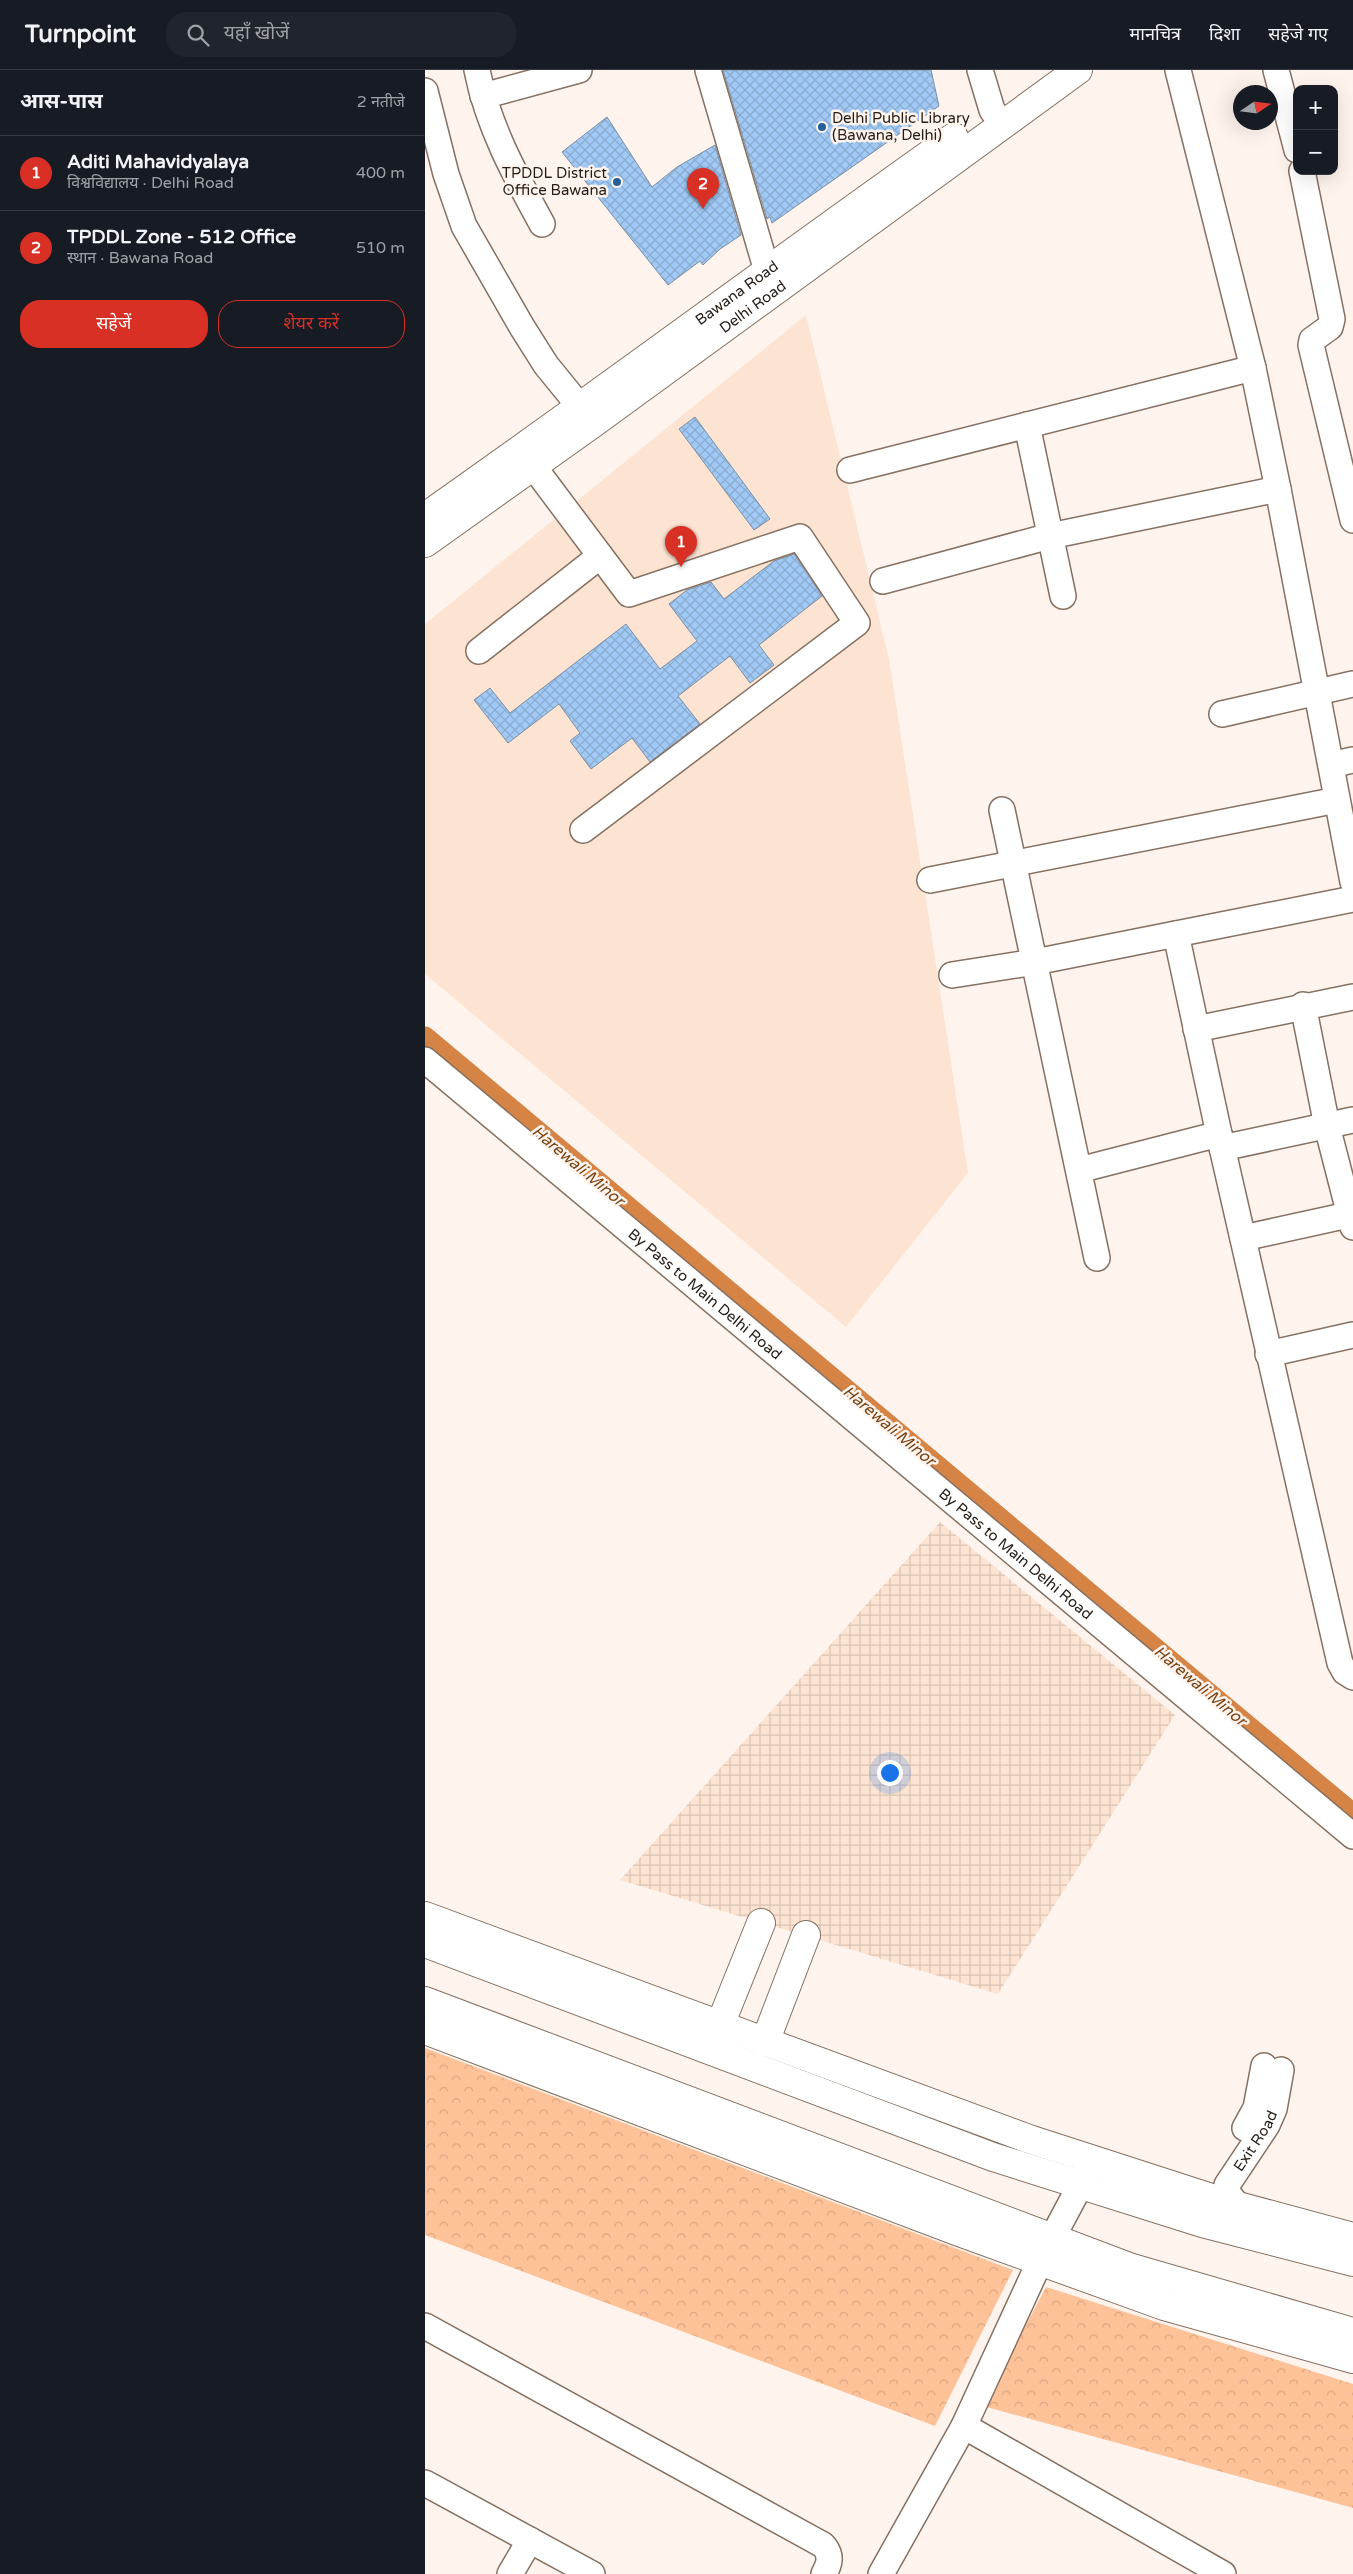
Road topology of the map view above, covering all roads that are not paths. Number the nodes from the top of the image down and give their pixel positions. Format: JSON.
{"nodes":[{"id":1,"x":477,"y":70,"type":"edge"},
{"id":2,"x":579,"y":70,"type":"edge"},
{"id":3,"x":708,"y":70,"type":"edge"},
{"id":4,"x":981,"y":70,"type":"edge"},
{"id":5,"x":1048,"y":70,"type":"edge"},
{"id":6,"x":1078,"y":70,"type":"edge"},
{"id":7,"x":1178,"y":70,"type":"edge"},
{"id":8,"x":1276,"y":70,"type":"edge"},
{"id":9,"x":425,"y":94,"type":"edge"},
{"id":10,"x":483,"y":96,"type":"junction"},
{"id":11,"x":998,"y":117,"type":"junction"},
{"id":12,"x":1293,"y":135,"type":"edge"},
{"id":13,"x":1303,"y":175,"type":"edge"},
{"id":14,"x":542,"y":224,"type":"dead end"},
{"id":15,"x":772,"y":279,"type":"junction"},
{"id":16,"x":1253,"y":368,"type":"junction"},
{"id":17,"x":581,"y":408,"type":"junction"},
{"id":18,"x":1027,"y":426,"type":"junction"},
{"id":19,"x":533,"y":466,"type":"junction"},
{"id":20,"x":850,"y":470,"type":"dead end"},
{"id":21,"x":1278,"y":489,"type":"junction"},
{"id":22,"x":425,"y":516,"type":"edge"},
{"id":23,"x":1353,"y":520,"type":"edge"},
{"id":24,"x":1050,"y":536,"type":"junction"},
{"id":25,"x":425,"y":543,"type":"edge"},
{"id":26,"x":600,"y":556,"type":"junction"},
{"id":27,"x":883,"y":581,"type":"dead end"},
{"id":28,"x":1063,"y":596,"type":"dead end"},
{"id":29,"x":479,"y":650,"type":"dead end"},
{"id":30,"x":1353,"y":684,"type":"edge"},
{"id":31,"x":1317,"y":693,"type":"junction"},
{"id":32,"x":1222,"y":714,"type":"dead end"},
{"id":33,"x":1342,"y":762,"type":"edge"},
{"id":34,"x":1337,"y":800,"type":"junction"},
{"id":35,"x":1002,"y":810,"type":"dead end"},
{"id":36,"x":583,"y":830,"type":"dead end"},
{"id":37,"x":1014,"y":864,"type":"junction"},
{"id":38,"x":930,"y":880,"type":"dead end"},
{"id":39,"x":1353,"y":882,"type":"edge"},
{"id":40,"x":1353,"y":899,"type":"edge"},
{"id":41,"x":1176,"y":934,"type":"junction"},
{"id":42,"x":1035,"y":962,"type":"junction"},
{"id":43,"x":952,"y":975,"type":"dead end"},
{"id":44,"x":1353,"y":997,"type":"edge"},
{"id":45,"x":1303,"y":1006,"type":"junction"},
{"id":46,"x":1196,"y":1029,"type":"junction"},
{"id":47,"x":425,"y":1060,"type":"edge"},
{"id":48,"x":1353,"y":1120,"type":"edge"},
{"id":49,"x":1327,"y":1126,"type":"junction"},
{"id":50,"x":1221,"y":1142,"type":"junction"},
{"id":51,"x":1079,"y":1170,"type":"junction"},
{"id":52,"x":1352,"y":1219,"type":"edge"},
{"id":53,"x":1243,"y":1238,"type":"junction"},
{"id":54,"x":1097,"y":1258,"type":"dead end"},
{"id":55,"x":1353,"y":1335,"type":"edge"},
{"id":56,"x":1269,"y":1354,"type":"junction"},
{"id":57,"x":1353,"y":1677,"type":"edge"},
{"id":58,"x":1353,"y":1836,"type":"edge"},
{"id":59,"x":425,"y":1916,"type":"edge"},
{"id":60,"x":761,"y":1923,"type":"dead end"},
{"id":61,"x":806,"y":1935,"type":"dead end"},
{"id":62,"x":425,"y":1944,"type":"edge"},
{"id":63,"x":425,"y":2001,"type":"edge"},
{"id":64,"x":720,"y":2025,"type":"junction"},
{"id":65,"x":425,"y":2030,"type":"edge"},
{"id":66,"x":765,"y":2042,"type":"junction"},
{"id":67,"x":1093,"y":2160,"type":"junction"},
{"id":68,"x":1082,"y":2185,"type":"junction"},
{"id":69,"x":1197,"y":2194,"type":"junction"},
{"id":70,"x":1238,"y":2206,"type":"junction"},
{"id":71,"x":1353,"y":2237,"type":"edge"},
{"id":72,"x":1047,"y":2250,"type":"junction"},
{"id":73,"x":1353,"y":2262,"type":"edge"},
{"id":74,"x":425,"y":2326,"type":"edge"},
{"id":75,"x":1353,"y":2332,"type":"edge"},
{"id":76,"x":1353,"y":2359,"type":"edge"},
{"id":77,"x":964,"y":2426,"type":"junction"},
{"id":78,"x":425,"y":2483,"type":"edge"},
{"id":79,"x":530,"y":2540,"type":"junction"},
{"id":80,"x":510,"y":2574,"type":"edge"},
{"id":81,"x":592,"y":2574,"type":"edge"},
{"id":82,"x":824,"y":2574,"type":"edge"},
{"id":83,"x":881,"y":2574,"type":"edge"},
{"id":84,"x":1223,"y":2574,"type":"edge"}],
"edges":[{"from":1,"to":10,"type":"street"},
{"from":2,"to":10,"type":"street"},
{"from":3,"to":15,"type":"street"},
{"from":4,"to":11,"type":"street"},
{"from":5,"to":11,"type":"main road","name":"Bawana Road"},
{"from":6,"to":11,"type":"main road"},
{"from":7,"to":16,"type":"street"},
{"from":8,"to":12,"type":"street"},
{"from":9,"to":17,"type":"street"},
{"from":10,"to":14,"type":"street"},
{"from":11,"to":15,"type":"main road","name":"Bawana Road"},
{"from":13,"to":23,"type":"street"},
{"from":15,"to":17,"type":"main road","name":"Bawana Road"},
{"from":15,"to":19,"type":"main road","name":"Delhi Road"},
{"from":16,"to":18,"type":"street"},
{"from":16,"to":21,"type":"street"},
{"from":17,"to":22,"type":"main road","name":"Bawana Road"},
{"from":18,"to":20,"type":"street"},
{"from":18,"to":24,"type":"street"},
{"from":19,"to":25,"type":"main road","name":"Delhi Road"},
{"from":19,"to":26,"type":"street"},
{"from":21,"to":24,"type":"street"},
{"from":21,"to":31,"type":"street"},
{"from":24,"to":27,"type":"street"},
{"from":24,"to":28,"type":"street"},
{"from":26,"to":29,"type":"street"},
{"from":26,"to":36,"type":"street"},
{"from":30,"to":31,"type":"street"},
{"from":31,"to":32,"type":"street"},
{"from":31,"to":33,"type":"street"},
{"from":33,"to":34,"type":"street"},
{"from":34,"to":37,"type":"street"},
{"from":34,"to":39,"type":"street"},
{"from":35,"to":37,"type":"street"},
{"from":37,"to":38,"type":"street"},
{"from":37,"to":42,"type":"street"},
{"from":40,"to":41,"type":"street"},
{"from":41,"to":42,"type":"street"},
{"from":41,"to":46,"type":"street"},
{"from":42,"to":43,"type":"street"},
{"from":42,"to":51,"type":"street"},
{"from":44,"to":45,"type":"street"},
{"from":45,"to":46,"type":"street"},
{"from":45,"to":49,"type":"street"},
{"from":46,"to":50,"type":"street"},
{"from":47,"to":58,"type":"street","name":"By Pass to Main Delhi Road"},
{"from":48,"to":49,"type":"street"},
{"from":49,"to":50,"type":"street"},
{"from":49,"to":52,"type":"street"},
{"from":50,"to":51,"type":"street"},
{"from":50,"to":53,"type":"street"},
{"from":51,"to":54,"type":"street"},
{"from":52,"to":53,"type":"street"},
{"from":53,"to":56,"type":"street"},
{"from":55,"to":56,"type":"street"},
{"from":56,"to":57,"type":"street"},
{"from":59,"to":64,"type":"main road"},
{"from":60,"to":64,"type":"main road"},
{"from":61,"to":66,"type":"main road"},
{"from":62,"to":68,"type":"main road"},
{"from":63,"to":72,"type":"main road"},
{"from":64,"to":66,"type":"main road"},
{"from":65,"to":72,"type":"main road"},
{"from":66,"to":67,"type":"main road"},
{"from":67,"to":68,"type":"street"},
{"from":67,"to":69,"type":"main road"},
{"from":68,"to":72,"type":"street"},
{"from":68,"to":73,"type":"main road"},
{"from":69,"to":70,"type":"main road"},
{"from":69,"to":70,"type":"street","name":"Exit Road"},
{"from":70,"to":71,"type":"main road"},
{"from":72,"to":75,"type":"main road"},
{"from":72,"to":76,"type":"main road"},
{"from":72,"to":77,"type":"street"},
{"from":74,"to":82,"type":"street"},
{"from":77,"to":83,"type":"street"},
{"from":77,"to":84,"type":"street"},
{"from":78,"to":79,"type":"street"},
{"from":79,"to":80,"type":"street"},
{"from":79,"to":81,"type":"street"}]}
